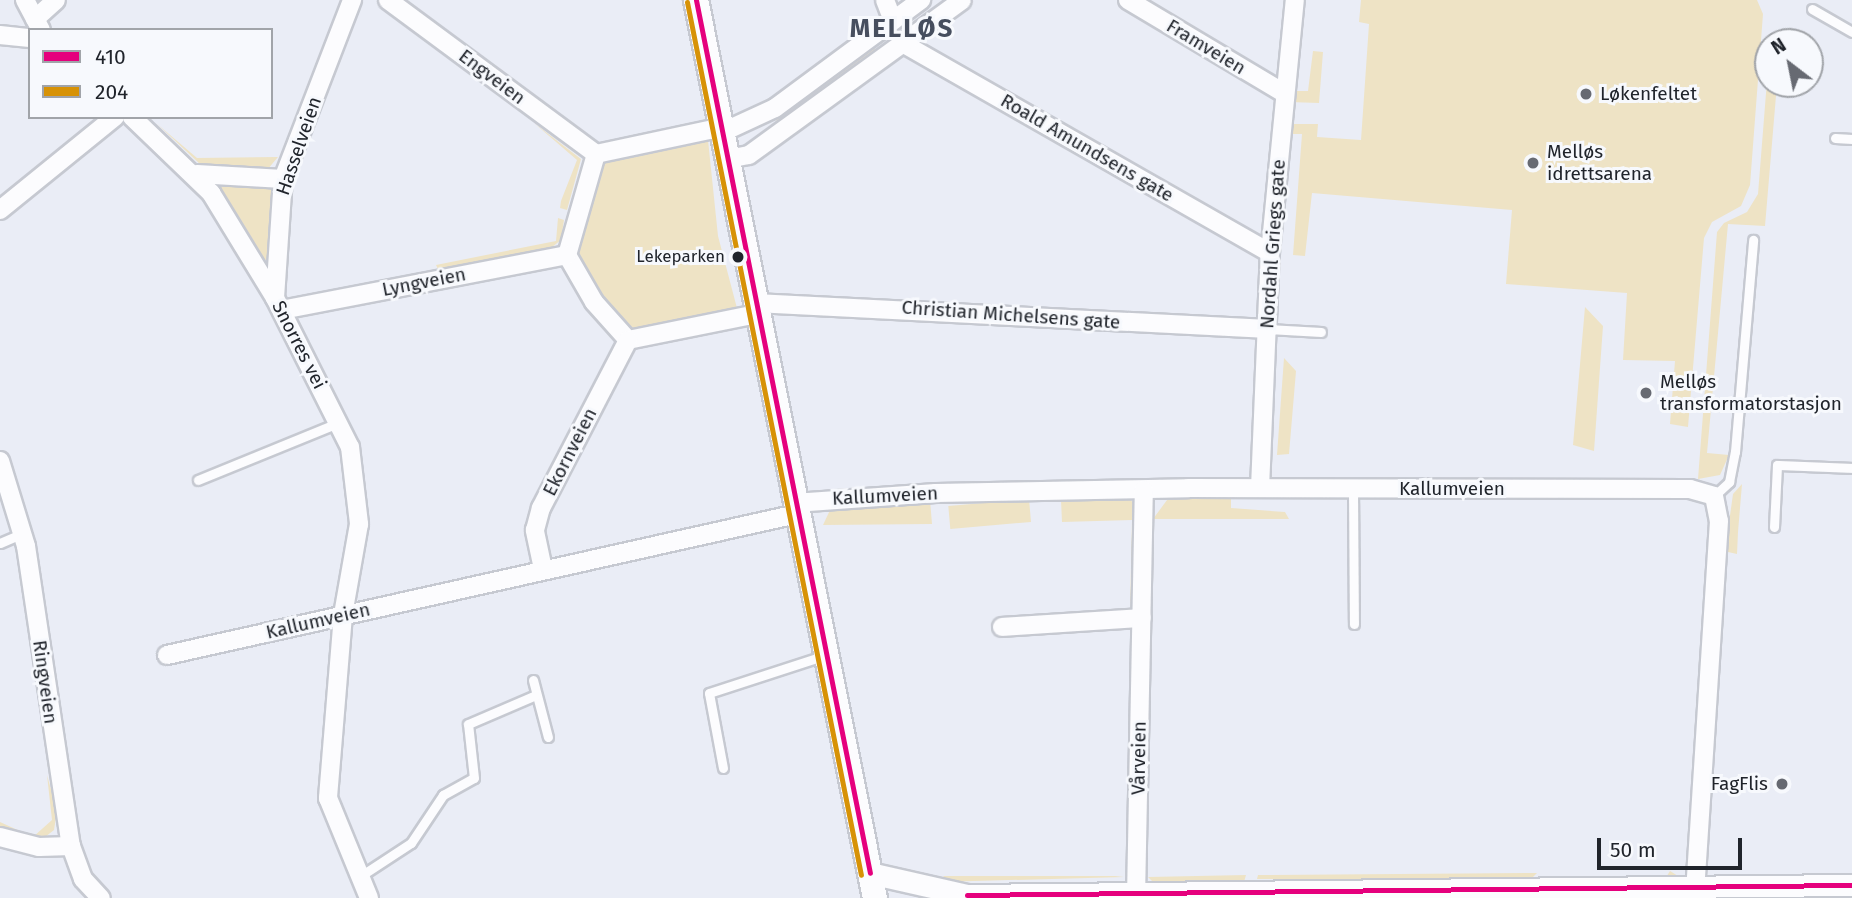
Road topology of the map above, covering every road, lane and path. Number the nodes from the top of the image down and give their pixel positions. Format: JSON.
{"nodes":[{"id":1,"x":25,"y":0,"type":"edge"},
{"id":2,"x":57,"y":0,"type":"edge"},
{"id":3,"x":352,"y":0,"type":"edge"},
{"id":4,"x":388,"y":0,"type":"edge"},
{"id":5,"x":696,"y":0,"type":"edge"},
{"id":6,"x":885,"y":0,"type":"edge"},
{"id":7,"x":921,"y":0,"type":"edge"},
{"id":8,"x":962,"y":0,"type":"edge"},
{"id":9,"x":1128,"y":0,"type":"edge"},
{"id":10,"x":1294,"y":0,"type":"edge"},
{"id":11,"x":1812,"y":9,"type":"dead end"},
{"id":12,"x":893,"y":21,"type":"junction"},
{"id":13,"x":38,"y":24,"type":"edge"},
{"id":14,"x":1852,"y":32,"type":"edge"},
{"id":15,"x":0,"y":35,"type":"edge"},
{"id":16,"x":28,"y":38,"type":"edge"},
{"id":17,"x":904,"y":44,"type":"junction"},
{"id":18,"x":1284,"y":93,"type":"junction"},
{"id":19,"x":113,"y":119,"type":"edge"},
{"id":20,"x":134,"y":119,"type":"edge"},
{"id":21,"x":716,"y":131,"type":"junction"},
{"id":22,"x":1835,"y":138,"type":"dead end"},
{"id":23,"x":1852,"y":139,"type":"edge"},
{"id":24,"x":596,"y":154,"type":"junction"},
{"id":25,"x":728,"y":159,"type":"junction"},
{"id":26,"x":197,"y":174,"type":"junction"},
{"id":27,"x":283,"y":179,"type":"junction"},
{"id":28,"x":0,"y":210,"type":"edge"},
{"id":29,"x":1753,"y":240,"type":"dead end"},
{"id":30,"x":1270,"y":253,"type":"junction"},
{"id":31,"x":566,"y":255,"type":"junction"},
{"id":32,"x":279,"y":304,"type":"junction"},
{"id":33,"x":756,"y":308,"type":"junction"},
{"id":34,"x":1268,"y":329,"type":"junction"},
{"id":35,"x":1321,"y":332,"type":"dead end"},
{"id":36,"x":628,"y":340,"type":"junction"},
{"id":37,"x":338,"y":423,"type":"junction"},
{"id":38,"x":0,"y":461,"type":"edge"},
{"id":39,"x":1852,"y":468,"type":"edge"},
{"id":40,"x":198,"y":480,"type":"dead end"},
{"id":41,"x":1260,"y":488,"type":"junction"},
{"id":42,"x":1353,"y":489,"type":"junction"},
{"id":43,"x":1144,"y":490,"type":"junction"},
{"id":44,"x":1714,"y":496,"type":"junction"},
{"id":45,"x":796,"y":508,"type":"junction"},
{"id":46,"x":1774,"y":527,"type":"dead end"},
{"id":47,"x":23,"y":533,"type":"junction"},
{"id":48,"x":0,"y":543,"type":"edge"},
{"id":49,"x":543,"y":569,"type":"junction"},
{"id":50,"x":343,"y":615,"type":"junction"},
{"id":51,"x":1142,"y":618,"type":"junction"},
{"id":52,"x":1354,"y":624,"type":"dead end"},
{"id":53,"x":1002,"y":627,"type":"dead end"},
{"id":54,"x":167,"y":655,"type":"dead end"},
{"id":55,"x":828,"y":655,"type":"junction"},
{"id":56,"x":533,"y":680,"type":"dead end"},
{"id":57,"x":536,"y":695,"type":"junction"},
{"id":58,"x":548,"y":737,"type":"dead end"},
{"id":59,"x":723,"y":768,"type":"dead end"},
{"id":60,"x":0,"y":837,"type":"edge"},
{"id":61,"x":71,"y":846,"type":"junction"},
{"id":62,"x":870,"y":873,"type":"junction"},
{"id":63,"x":359,"y":877,"type":"junction"},
{"id":64,"x":1852,"y":885,"type":"edge"},
{"id":65,"x":1695,"y":889,"type":"junction"},
{"id":66,"x":1135,"y":895,"type":"edge"},
{"id":67,"x":962,"y":897,"type":"edge"},
{"id":68,"x":101,"y":898,"type":"edge"},
{"id":69,"x":369,"y":898,"type":"edge"},
{"id":70,"x":875,"y":898,"type":"edge"}],
"edges":[{"from":1,"to":13,"type":"street"},
{"from":2,"to":13,"type":"street"},
{"from":3,"to":27,"type":"street","name":"Hasselveien"},
{"from":4,"to":24,"type":"street","name":"Engveien"},
{"from":5,"to":21,"type":"main road"},
{"from":6,"to":12,"type":"street"},
{"from":7,"to":12,"type":"street"},
{"from":8,"to":17,"type":"street"},
{"from":9,"to":18,"type":"street","name":"Framveien"},
{"from":10,"to":18,"type":"street","name":"Nordahl Griegs gate"},
{"from":11,"to":14,"type":"lane"},
{"from":12,"to":21,"type":"street"},
{"from":15,"to":16,"type":"street"},
{"from":17,"to":25,"type":"street"},
{"from":17,"to":30,"type":"street","name":"Roald Amundsens gate"},
{"from":18,"to":30,"type":"street","name":"Nordahl Griegs gate"},
{"from":19,"to":28,"type":"street"},
{"from":20,"to":26,"type":"street","name":"Snorres vei"},
{"from":21,"to":24,"type":"street"},
{"from":21,"to":25,"type":"main road"},
{"from":22,"to":23,"type":"lane"},
{"from":24,"to":31,"type":"street"},
{"from":25,"to":33,"type":"main road"},
{"from":26,"to":27,"type":"street"},
{"from":26,"to":32,"type":"street","name":"Snorres vei"},
{"from":27,"to":32,"type":"street","name":"Hasselveien"},
{"from":29,"to":44,"type":"lane"},
{"from":30,"to":34,"type":"street","name":"Nordahl Griegs gate"},
{"from":31,"to":32,"type":"street","name":"Lyngveien"},
{"from":31,"to":36,"type":"street"},
{"from":32,"to":37,"type":"street","name":"Snorres vei"},
{"from":33,"to":34,"type":"street","name":"Christian Michelsens gate"},
{"from":33,"to":36,"type":"street"},
{"from":33,"to":45,"type":"main road"},
{"from":34,"to":35,"type":"lane"},
{"from":34,"to":41,"type":"street","name":"Nordahl Griegs gate"},
{"from":36,"to":49,"type":"street","name":"Ekornveien"},
{"from":37,"to":40,"type":"lane"},
{"from":37,"to":50,"type":"street","name":"Snorres vei"},
{"from":38,"to":47,"type":"street","name":"Ringveien"},
{"from":39,"to":46,"type":"lane"},
{"from":41,"to":42,"type":"street","name":"Kallumveien"},
{"from":41,"to":43,"type":"street","name":"Kallumveien"},
{"from":42,"to":44,"type":"street","name":"Kallumveien"},
{"from":42,"to":52,"type":"lane"},
{"from":43,"to":45,"type":"street","name":"Kallumveien"},
{"from":43,"to":51,"type":"street","name":"Vårveien"},
{"from":44,"to":65,"type":"street"},
{"from":45,"to":49,"type":"street","name":"Kallumveien"},
{"from":45,"to":55,"type":"main road"},
{"from":47,"to":48,"type":"lane"},
{"from":47,"to":61,"type":"street","name":"Ringveien"},
{"from":49,"to":50,"type":"street","name":"Kallumveien"},
{"from":50,"to":54,"type":"street","name":"Kallumveien"},
{"from":50,"to":63,"type":"street"},
{"from":51,"to":53,"type":"street"},
{"from":51,"to":66,"type":"street","name":"Vårveien"},
{"from":55,"to":59,"type":"lane"},
{"from":55,"to":62,"type":"main road"},
{"from":56,"to":57,"type":"lane"},
{"from":57,"to":58,"type":"lane"},
{"from":57,"to":63,"type":"lane"},
{"from":60,"to":61,"type":"street"},
{"from":61,"to":68,"type":"street","name":"Ringveien"},
{"from":62,"to":67,"type":"street"},
{"from":62,"to":70,"type":"main road"},
{"from":63,"to":69,"type":"street"},
{"from":64,"to":65,"type":"street"},
{"from":65,"to":66,"type":"street"},
{"from":66,"to":67,"type":"street"}]}
